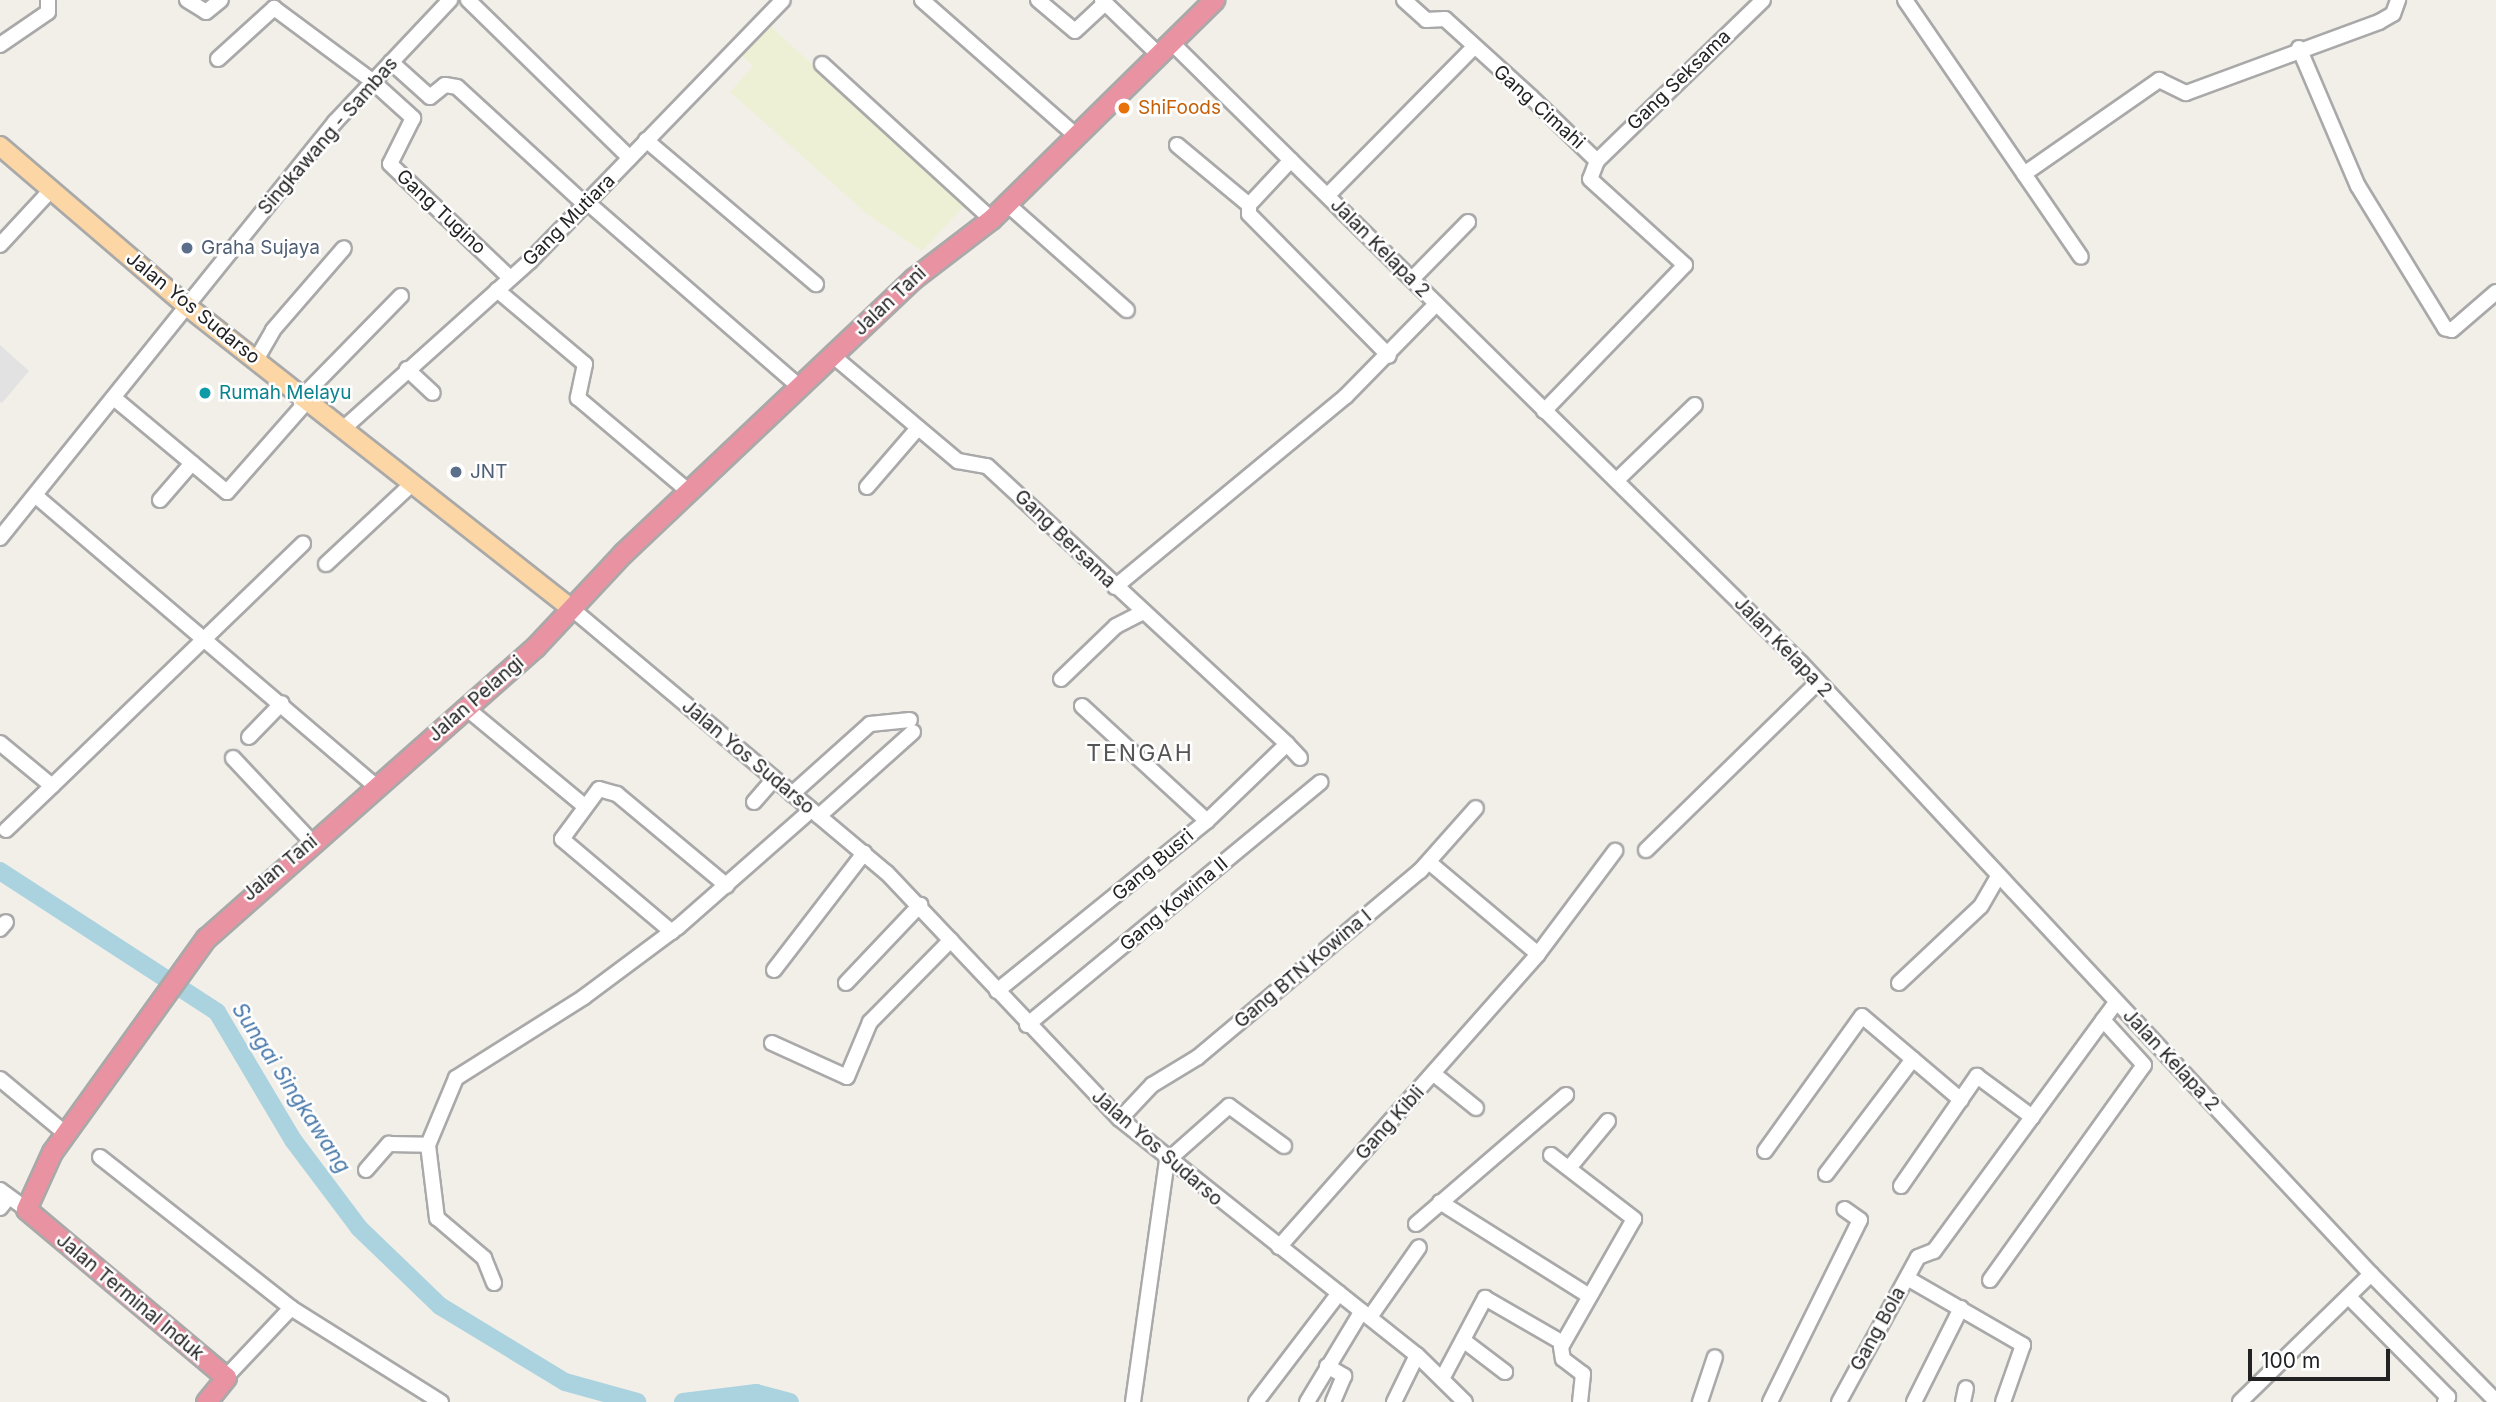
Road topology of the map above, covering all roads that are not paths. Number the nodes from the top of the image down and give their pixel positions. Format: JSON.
{"nodes":[{"id":1,"x":48,"y":0,"type":"edge"},
{"id":2,"x":187,"y":0,"type":"edge"},
{"id":3,"x":221,"y":0,"type":"edge"},
{"id":4,"x":450,"y":0,"type":"edge"},
{"id":5,"x":468,"y":0,"type":"edge"},
{"id":6,"x":783,"y":0,"type":"edge"},
{"id":7,"x":922,"y":0,"type":"edge"},
{"id":8,"x":1038,"y":0,"type":"edge"},
{"id":9,"x":1214,"y":0,"type":"edge"},
{"id":10,"x":1405,"y":0,"type":"edge"},
{"id":11,"x":1763,"y":0,"type":"edge"},
{"id":12,"x":1905,"y":0,"type":"edge"},
{"id":13,"x":2398,"y":0,"type":"edge"},
{"id":14,"x":1104,"y":1,"type":"edge"},
{"id":15,"x":0,"y":45,"type":"edge"},
{"id":16,"x":1473,"y":47,"type":"junction"},
{"id":17,"x":2299,"y":48,"type":"junction"},
{"id":18,"x":1166,"y":49,"type":"junction"},
{"id":19,"x":218,"y":59,"type":"dead end"},
{"id":20,"x":391,"y":62,"type":"junction"},
{"id":21,"x":822,"y":64,"type":"dead end"},
{"id":22,"x":371,"y":80,"type":"junction"},
{"id":23,"x":1076,"y":136,"type":"junction"},
{"id":24,"x":646,"y":141,"type":"junction"},
{"id":25,"x":1177,"y":145,"type":"dead end"},
{"id":26,"x":0,"y":146,"type":"edge"},
{"id":27,"x":629,"y":158,"type":"junction"},
{"id":28,"x":1291,"y":160,"type":"junction"},
{"id":29,"x":1597,"y":161,"type":"junction"},
{"id":30,"x":2024,"y":174,"type":"junction"},
{"id":31,"x":51,"y":190,"type":"junction"},
{"id":32,"x":1328,"y":195,"type":"junction"},
{"id":33,"x":587,"y":204,"type":"junction"},
{"id":34,"x":1007,"y":204,"type":"junction"},
{"id":35,"x":1249,"y":205,"type":"junction"},
{"id":36,"x":991,"y":219,"type":"junction"},
{"id":37,"x":1468,"y":222,"type":"dead end"},
{"id":38,"x":0,"y":245,"type":"edge"},
{"id":39,"x":344,"y":248,"type":"dead end"},
{"id":40,"x":2081,"y":257,"type":"dead end"},
{"id":41,"x":510,"y":278,"type":"junction"},
{"id":42,"x":1412,"y":279,"type":"junction"},
{"id":43,"x":816,"y":284,"type":"dead end"},
{"id":44,"x":497,"y":290,"type":"junction"},
{"id":45,"x":2496,"y":292,"type":"edge"},
{"id":46,"x":401,"y":296,"type":"dead end"},
{"id":47,"x":1436,"y":304,"type":"junction"},
{"id":48,"x":188,"y":307,"type":"junction"},
{"id":49,"x":1127,"y":310,"type":"dead end"},
{"id":50,"x":832,"y":355,"type":"junction"},
{"id":51,"x":1389,"y":356,"type":"junction"},
{"id":52,"x":256,"y":360,"type":"junction"},
{"id":53,"x":407,"y":369,"type":"junction"},
{"id":54,"x":800,"y":387,"type":"junction"},
{"id":55,"x":433,"y":393,"type":"dead end"},
{"id":56,"x":114,"y":398,"type":"junction"},
{"id":57,"x":306,"y":398,"type":"junction"},
{"id":58,"x":1695,"y":405,"type":"dead end"},
{"id":59,"x":1544,"y":411,"type":"junction"},
{"id":60,"x":344,"y":428,"type":"junction"},
{"id":61,"x":918,"y":428,"type":"junction"},
{"id":62,"x":192,"y":463,"type":"junction"},
{"id":63,"x":1617,"y":480,"type":"junction"},
{"id":64,"x":413,"y":483,"type":"junction"},
{"id":65,"x":867,"y":487,"type":"dead end"},
{"id":66,"x":688,"y":491,"type":"junction"},
{"id":67,"x":36,"y":496,"type":"junction"},
{"id":68,"x":160,"y":500,"type":"dead end"},
{"id":69,"x":0,"y":538,"type":"edge"},
{"id":70,"x":303,"y":544,"type":"dead end"},
{"id":71,"x":326,"y":564,"type":"dead end"},
{"id":72,"x":1115,"y":587,"type":"junction"},
{"id":73,"x":571,"y":608,"type":"junction"},
{"id":74,"x":1141,"y":613,"type":"junction"},
{"id":75,"x":205,"y":640,"type":"junction"},
{"id":76,"x":1061,"y":679,"type":"dead end"},
{"id":77,"x":1818,"y":682,"type":"junction"},
{"id":78,"x":282,"y":703,"type":"junction"},
{"id":79,"x":1082,"y":706,"type":"dead end"},
{"id":80,"x":465,"y":707,"type":"junction"},
{"id":81,"x":249,"y":737,"type":"dead end"},
{"id":82,"x":0,"y":743,"type":"edge"},
{"id":83,"x":1287,"y":744,"type":"junction"},
{"id":84,"x":233,"y":758,"type":"dead end"},
{"id":85,"x":1300,"y":758,"type":"dead end"},
{"id":86,"x":774,"y":779,"type":"junction"},
{"id":87,"x":1321,"y":782,"type":"dead end"},
{"id":88,"x":52,"y":786,"type":"junction"},
{"id":89,"x":376,"y":786,"type":"junction"},
{"id":90,"x":792,"y":794,"type":"junction"},
{"id":91,"x":754,"y":802,"type":"dead end"},
{"id":92,"x":583,"y":805,"type":"junction"},
{"id":93,"x":1476,"y":808,"type":"dead end"},
{"id":94,"x":815,"y":813,"type":"junction"},
{"id":95,"x":1207,"y":821,"type":"junction"},
{"id":96,"x":6,"y":830,"type":"dead end"},
{"id":97,"x":312,"y":842,"type":"junction"},
{"id":98,"x":1646,"y":850,"type":"dead end"},
{"id":99,"x":1615,"y":851,"type":"dead end"},
{"id":100,"x":864,"y":853,"type":"junction"},
{"id":101,"x":1430,"y":863,"type":"junction"},
{"id":102,"x":1998,"y":876,"type":"junction"},
{"id":103,"x":727,"y":886,"type":"junction"},
{"id":104,"x":920,"y":905,"type":"junction"},
{"id":105,"x":672,"y":932,"type":"junction"},
{"id":106,"x":951,"y":940,"type":"junction"},
{"id":107,"x":1538,"y":954,"type":"junction"},
{"id":108,"x":774,"y":970,"type":"dead end"},
{"id":109,"x":846,"y":983,"type":"dead end"},
{"id":110,"x":1899,"y":983,"type":"dead end"},
{"id":111,"x":996,"y":991,"type":"junction"},
{"id":112,"x":2109,"y":1012,"type":"junction"},
{"id":113,"x":1027,"y":1025,"type":"junction"},
{"id":114,"x":772,"y":1043,"type":"dead end"},
{"id":115,"x":1913,"y":1059,"type":"junction"},
{"id":116,"x":1434,"y":1074,"type":"junction"},
{"id":117,"x":0,"y":1079,"type":"edge"},
{"id":118,"x":1566,"y":1095,"type":"dead end"},
{"id":119,"x":1961,"y":1100,"type":"junction"},
{"id":120,"x":1476,"y":1108,"type":"dead end"},
{"id":121,"x":2032,"y":1117,"type":"junction"},
{"id":122,"x":1119,"y":1119,"type":"junction"},
{"id":123,"x":1608,"y":1121,"type":"dead end"},
{"id":124,"x":65,"y":1133,"type":"junction"},
{"id":125,"x":428,"y":1145,"type":"junction"},
{"id":126,"x":1284,"y":1146,"type":"dead end"},
{"id":127,"x":1765,"y":1151,"type":"dead end"},
{"id":128,"x":1551,"y":1155,"type":"dead end"},
{"id":129,"x":100,"y":1157,"type":"dead end"},
{"id":130,"x":1167,"y":1161,"type":"junction"},
{"id":131,"x":1569,"y":1168,"type":"junction"},
{"id":132,"x":366,"y":1170,"type":"dead end"},
{"id":133,"x":1826,"y":1174,"type":"dead end"},
{"id":134,"x":1901,"y":1186,"type":"dead end"},
{"id":135,"x":3,"y":1198,"type":"edge"},
{"id":136,"x":1440,"y":1202,"type":"junction"},
{"id":137,"x":26,"y":1209,"type":"junction"},
{"id":138,"x":1844,"y":1209,"type":"dead end"},
{"id":139,"x":1416,"y":1224,"type":"dead end"},
{"id":140,"x":1279,"y":1247,"type":"junction"},
{"id":141,"x":1419,"y":1247,"type":"dead end"},
{"id":142,"x":1907,"y":1278,"type":"junction"},
{"id":143,"x":1990,"y":1280,"type":"dead end"},
{"id":144,"x":494,"y":1283,"type":"dead end"},
{"id":145,"x":2360,"y":1285,"type":"junction"},
{"id":146,"x":1339,"y":1293,"type":"junction"},
{"id":147,"x":1589,"y":1296,"type":"junction"},
{"id":148,"x":291,"y":1308,"type":"junction"},
{"id":149,"x":1961,"y":1308,"type":"junction"},
{"id":150,"x":1366,"y":1314,"type":"junction"},
{"id":151,"x":1463,"y":1340,"type":"junction"},
{"id":152,"x":1563,"y":1343,"type":"junction"},
{"id":153,"x":1417,"y":1355,"type":"junction"},
{"id":154,"x":1715,"y":1357,"type":"dead end"},
{"id":155,"x":1327,"y":1366,"type":"junction"},
{"id":156,"x":1505,"y":1372,"type":"dead end"},
{"id":157,"x":226,"y":1377,"type":"junction"},
{"id":158,"x":1441,"y":1379,"type":"junction"},
{"id":159,"x":2496,"y":1401,"type":"edge"},
{"id":160,"x":206,"y":1402,"type":"edge"},
{"id":161,"x":441,"y":1402,"type":"edge"},
{"id":162,"x":1133,"y":1402,"type":"edge"},
{"id":163,"x":1256,"y":1402,"type":"edge"},
{"id":164,"x":1307,"y":1402,"type":"edge"},
{"id":165,"x":1333,"y":1402,"type":"edge"},
{"id":166,"x":1394,"y":1402,"type":"edge"},
{"id":167,"x":1465,"y":1402,"type":"edge"},
{"id":168,"x":1580,"y":1402,"type":"edge"},
{"id":169,"x":1700,"y":1402,"type":"edge"},
{"id":170,"x":1770,"y":1402,"type":"edge"},
{"id":171,"x":1839,"y":1402,"type":"edge"},
{"id":172,"x":1914,"y":1402,"type":"edge"},
{"id":173,"x":2003,"y":1402,"type":"edge"},
{"id":174,"x":2240,"y":1402,"type":"edge"},
{"id":175,"x":2445,"y":1402,"type":"edge"}],
"edges":[{"from":1,"to":15,"type":"street"},
{"from":2,"to":3,"type":"street"},
{"from":4,"to":20,"type":"street","name":"Singkawang - Sambas"},
{"from":5,"to":27,"type":"street"},
{"from":6,"to":24,"type":"street","name":"Gang Mutiara"},
{"from":7,"to":23,"type":"street"},
{"from":8,"to":14,"type":"street"},
{"from":9,"to":18,"type":"highway","name":"Jalan Tani"},
{"from":10,"to":16,"type":"street","name":"Gang Cimahi"},
{"from":11,"to":29,"type":"street","name":"Gang Seksama"},
{"from":12,"to":30,"type":"street"},
{"from":13,"to":17,"type":"street"},
{"from":14,"to":18,"type":"street","name":"Jalan Kelapa 2"},
{"from":16,"to":29,"type":"street","name":"Gang Cimahi"},
{"from":16,"to":32,"type":"street"},
{"from":17,"to":30,"type":"street"},
{"from":17,"to":45,"type":"street"},
{"from":18,"to":23,"type":"highway","name":"Jalan Tani"},
{"from":18,"to":28,"type":"street","name":"Jalan Kelapa 2"},
{"from":19,"to":22,"type":"street"},
{"from":20,"to":22,"type":"street","name":"Singkawang - Sambas"},
{"from":20,"to":33,"type":"street"},
{"from":21,"to":36,"type":"street"},
{"from":22,"to":41,"type":"street","name":"Gang Tugino"},
{"from":22,"to":48,"type":"street","name":"Singkawang - Sambas"},
{"from":23,"to":34,"type":"highway","name":"Jalan Tani"},
{"from":24,"to":27,"type":"street","name":"Gang Mutiara"},
{"from":24,"to":43,"type":"street"},
{"from":25,"to":35,"type":"street"},
{"from":26,"to":31,"type":"main road","name":"Jalan Yos Sudarso"},
{"from":27,"to":33,"type":"street","name":"Gang Mutiara"},
{"from":28,"to":32,"type":"street","name":"Jalan Kelapa 2"},
{"from":28,"to":35,"type":"street"},
{"from":29,"to":59,"type":"street","name":"Gang Cimahi"},
{"from":30,"to":40,"type":"street"},
{"from":31,"to":38,"type":"street"},
{"from":31,"to":48,"type":"main road","name":"Jalan Yos Sudarso"},
{"from":32,"to":42,"type":"street","name":"Jalan Kelapa 2"},
{"from":33,"to":41,"type":"street","name":"Gang Mutiara"},
{"from":33,"to":54,"type":"street"},
{"from":34,"to":36,"type":"highway","name":"Jalan Tani"},
{"from":34,"to":49,"type":"street"},
{"from":35,"to":51,"type":"street"},
{"from":36,"to":50,"type":"highway","name":"Jalan Tani"},
{"from":37,"to":42,"type":"street"},
{"from":39,"to":52,"type":"street"},
{"from":41,"to":44,"type":"street","name":"Gang Mutiara"},
{"from":42,"to":47,"type":"street","name":"Jalan Kelapa 2"},
{"from":44,"to":53,"type":"street","name":"Gang Mutiara"},
{"from":44,"to":66,"type":"street"},
{"from":46,"to":57,"type":"street"},
{"from":47,"to":51,"type":"street"},
{"from":47,"to":59,"type":"street","name":"Jalan Kelapa 2"},
{"from":48,"to":52,"type":"main road","name":"Jalan Yos Sudarso"},
{"from":48,"to":56,"type":"street","name":"Singkawang - Sambas"},
{"from":50,"to":54,"type":"highway","name":"Jalan Tani"},
{"from":50,"to":61,"type":"street","name":"Gang Bersama"},
{"from":51,"to":72,"type":"street"},
{"from":52,"to":57,"type":"main road","name":"Jalan Yos Sudarso"},
{"from":53,"to":55,"type":"street"},
{"from":53,"to":60,"type":"street","name":"Gang Mutiara"},
{"from":54,"to":66,"type":"highway","name":"Jalan Tani"},
{"from":56,"to":62,"type":"street"},
{"from":56,"to":67,"type":"street","name":"Singkawang - Sambas"},
{"from":57,"to":60,"type":"main road","name":"Jalan Yos Sudarso"},
{"from":57,"to":62,"type":"street"},
{"from":58,"to":63,"type":"street"},
{"from":59,"to":63,"type":"street","name":"Jalan Kelapa 2"},
{"from":60,"to":64,"type":"main road","name":"Jalan Yos Sudarso"},
{"from":61,"to":65,"type":"street"},
{"from":61,"to":72,"type":"street","name":"Gang Bersama"},
{"from":62,"to":68,"type":"street"},
{"from":63,"to":77,"type":"street","name":"Jalan Kelapa 2"},
{"from":64,"to":71,"type":"street"},
{"from":64,"to":73,"type":"main road","name":"Jalan Yos Sudarso"},
{"from":66,"to":73,"type":"highway","name":"Jalan Tani"},
{"from":67,"to":69,"type":"street","name":"Singkawang - Sambas"},
{"from":67,"to":75,"type":"street"},
{"from":70,"to":75,"type":"street"},
{"from":72,"to":74,"type":"street","name":"Gang Bersama"},
{"from":73,"to":80,"type":"highway","name":"Jalan Pelangi"},
{"from":73,"to":86,"type":"street","name":"Jalan Yos Sudarso"},
{"from":74,"to":76,"type":"street"},
{"from":74,"to":83,"type":"street","name":"Gang Bersama"},
{"from":75,"to":78,"type":"street"},
{"from":75,"to":88,"type":"street"},
{"from":77,"to":98,"type":"street"},
{"from":77,"to":102,"type":"street","name":"Jalan Kelapa 2"},
{"from":78,"to":81,"type":"street"},
{"from":78,"to":89,"type":"street"},
{"from":79,"to":95,"type":"street"},
{"from":80,"to":89,"type":"highway","name":"Jalan Pelangi"},
{"from":80,"to":92,"type":"street"},
{"from":82,"to":88,"type":"street"},
{"from":83,"to":85,"type":"street"},
{"from":83,"to":95,"type":"street","name":"Gang Busri"},
{"from":84,"to":97,"type":"street"},
{"from":86,"to":90,"type":"street","name":"Jalan Yos Sudarso"},
{"from":86,"to":91,"type":"street"},
{"from":87,"to":113,"type":"street","name":"Gang Kowina II"},
{"from":88,"to":96,"type":"street"},
{"from":89,"to":97,"type":"highway","name":"Jalan Tani"},
{"from":90,"to":94,"type":"street","name":"Jalan Yos Sudarso"},
{"from":90,"to":94,"type":"street"},
{"from":92,"to":103,"type":"street"},
{"from":92,"to":105,"type":"street"},
{"from":93,"to":101,"type":"street","name":"Gang BTN Kowina I"},
{"from":94,"to":100,"type":"street","name":"Jalan Yos Sudarso"},
{"from":94,"to":103,"type":"street"},
{"from":95,"to":111,"type":"street","name":"Gang Busri"},
{"from":97,"to":124,"type":"highway","name":"Jalan Tani"},
{"from":99,"to":107,"type":"street","name":"Gang Kibli"},
{"from":100,"to":104,"type":"street","name":"Jalan Yos Sudarso"},
{"from":100,"to":108,"type":"street"},
{"from":101,"to":107,"type":"street"},
{"from":101,"to":122,"type":"street","name":"Gang BTN Kowina I"},
{"from":102,"to":110,"type":"street"},
{"from":102,"to":112,"type":"street","name":"Jalan Kelapa 2"},
{"from":103,"to":105,"type":"street"},
{"from":104,"to":106,"type":"street","name":"Jalan Yos Sudarso"},
{"from":104,"to":109,"type":"street"},
{"from":105,"to":125,"type":"street"},
{"from":106,"to":111,"type":"street","name":"Jalan Yos Sudarso"},
{"from":106,"to":114,"type":"street"},
{"from":107,"to":116,"type":"street","name":"Gang Kibli"},
{"from":111,"to":113,"type":"street","name":"Jalan Yos Sudarso"},
{"from":112,"to":121,"type":"street"},
{"from":112,"to":143,"type":"street"},
{"from":112,"to":145,"type":"street","name":"Jalan Kelapa 2"},
{"from":113,"to":122,"type":"street","name":"Jalan Yos Sudarso"},
{"from":115,"to":119,"type":"street"},
{"from":115,"to":127,"type":"street"},
{"from":115,"to":133,"type":"street"},
{"from":116,"to":120,"type":"street"},
{"from":116,"to":140,"type":"street","name":"Gang Kibli"},
{"from":117,"to":124,"type":"street"},
{"from":118,"to":136,"type":"street"},
{"from":119,"to":121,"type":"street"},
{"from":119,"to":134,"type":"street"},
{"from":121,"to":142,"type":"street","name":"Gang Bola"},
{"from":122,"to":130,"type":"street","name":"Jalan Yos Sudarso"},
{"from":123,"to":131,"type":"street"},
{"from":124,"to":137,"type":"highway","name":"Jalan Tani"},
{"from":125,"to":132,"type":"street"},
{"from":125,"to":144,"type":"street"},
{"from":126,"to":130,"type":"street"},
{"from":128,"to":131,"type":"street"},
{"from":129,"to":148,"type":"street"},
{"from":130,"to":140,"type":"street","name":"Jalan Yos Sudarso"},
{"from":130,"to":162,"type":"street"},
{"from":131,"to":147,"type":"street"},
{"from":135,"to":137,"type":"street","name":"Jalan Terminal Induk"},
{"from":136,"to":139,"type":"street"},
{"from":136,"to":147,"type":"street"},
{"from":137,"to":157,"type":"highway","name":"Jalan Terminal Induk"},
{"from":138,"to":170,"type":"street"},
{"from":140,"to":146,"type":"street","name":"Jalan Yos Sudarso"},
{"from":141,"to":150,"type":"street"},
{"from":142,"to":149,"type":"street"},
{"from":142,"to":171,"type":"street","name":"Gang Bola"},
{"from":145,"to":159,"type":"street","name":"Jalan Kelapa 2"},
{"from":145,"to":174,"type":"street"},
{"from":145,"to":175,"type":"street"},
{"from":146,"to":150,"type":"street","name":"Jalan Yos Sudarso"},
{"from":146,"to":163,"type":"street"},
{"from":147,"to":152,"type":"street"},
{"from":148,"to":157,"type":"street"},
{"from":148,"to":161,"type":"street"},
{"from":149,"to":172,"type":"street"},
{"from":149,"to":173,"type":"street"},
{"from":150,"to":153,"type":"street","name":"Jalan Yos Sudarso"},
{"from":150,"to":155,"type":"street"},
{"from":151,"to":152,"type":"street"},
{"from":151,"to":156,"type":"street"},
{"from":151,"to":158,"type":"street"},
{"from":152,"to":168,"type":"street"},
{"from":153,"to":158,"type":"street","name":"Jalan Yos Sudarso"},
{"from":153,"to":166,"type":"street"},
{"from":154,"to":169,"type":"street"},
{"from":155,"to":164,"type":"street"},
{"from":155,"to":165,"type":"street"},
{"from":157,"to":160,"type":"highway"},
{"from":158,"to":167,"type":"street","name":"Jalan Yos Sudarso"}]}
